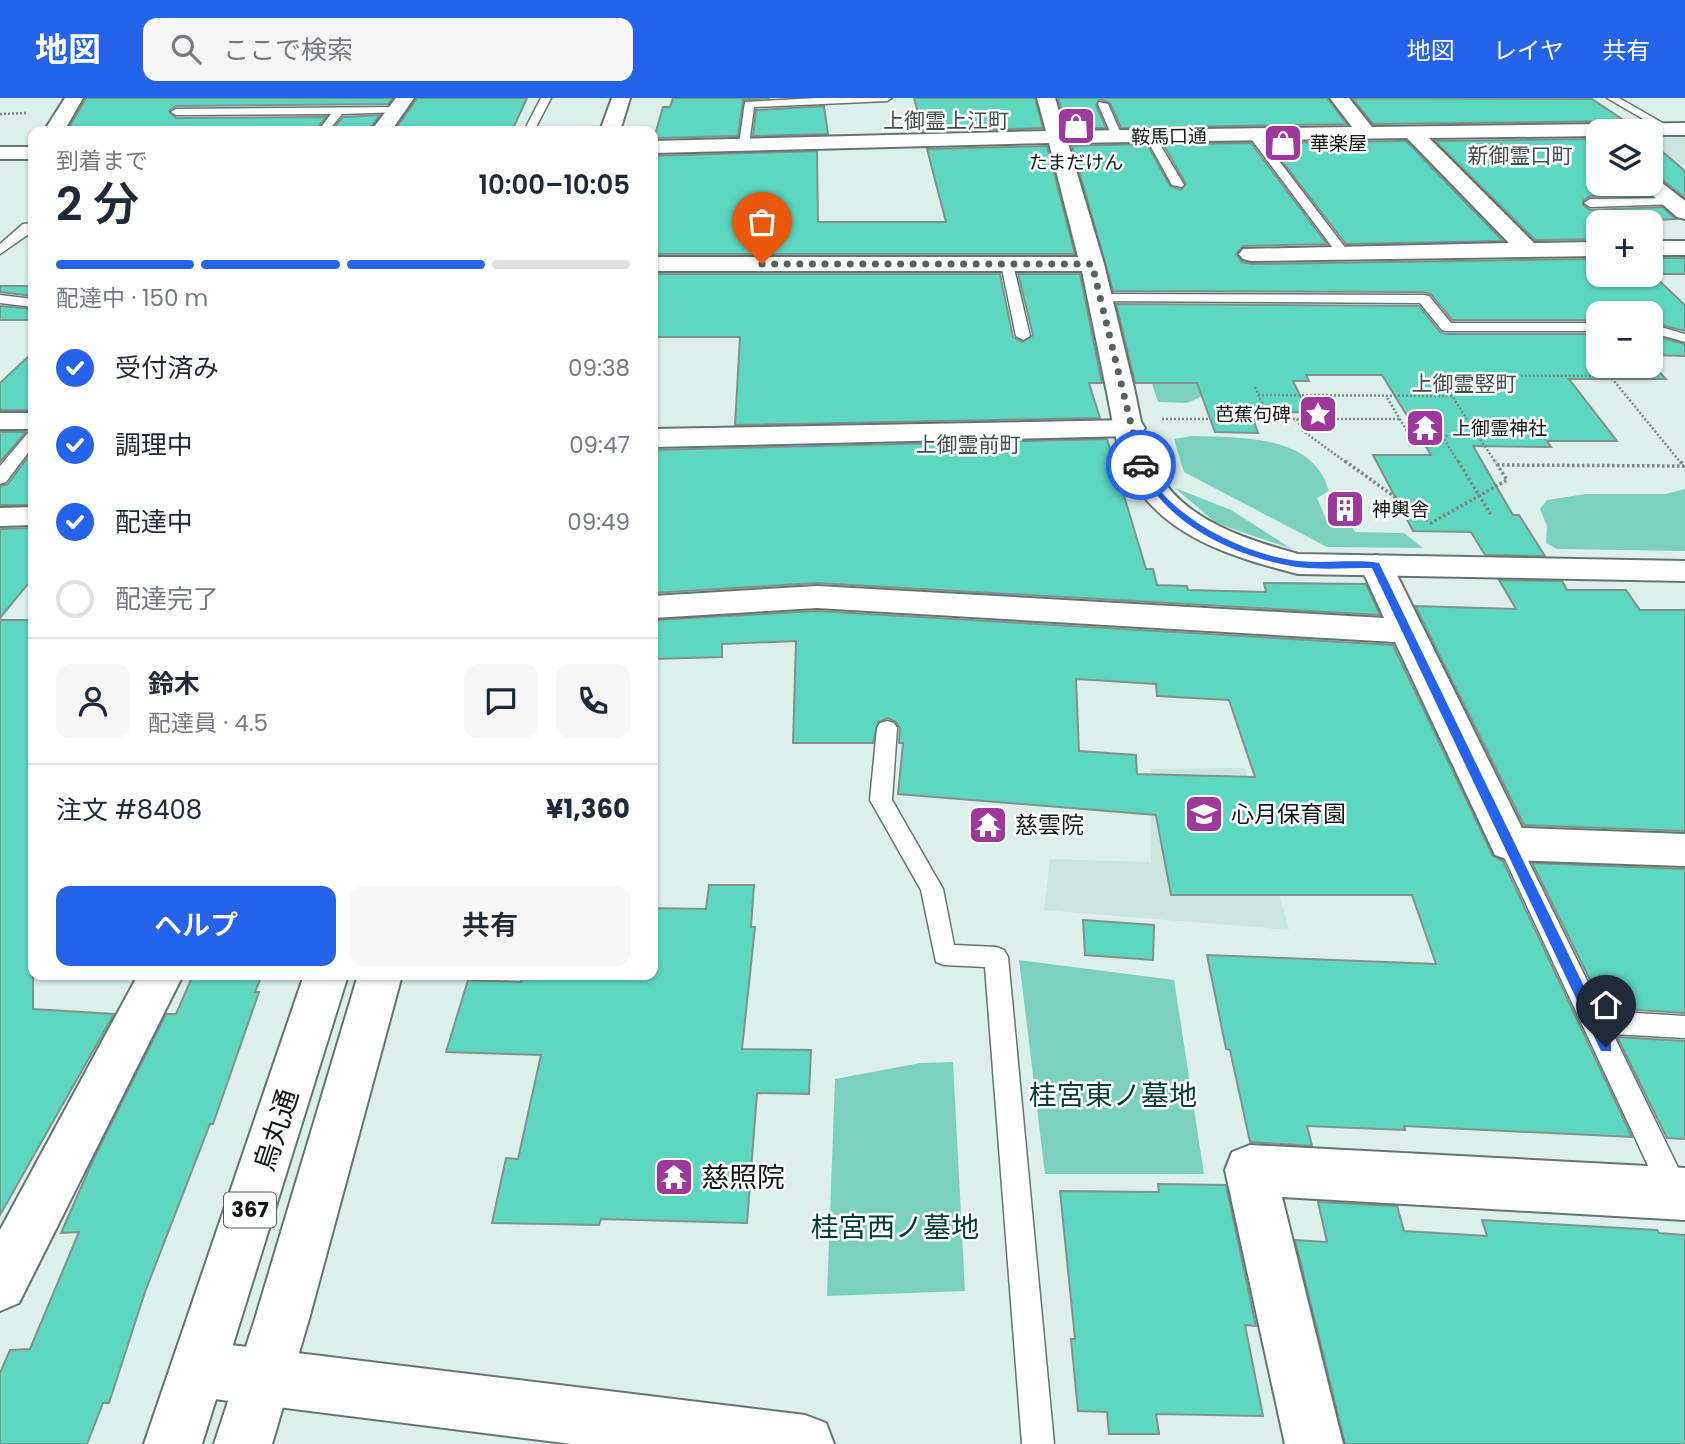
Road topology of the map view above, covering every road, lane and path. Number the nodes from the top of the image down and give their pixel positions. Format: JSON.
{"nodes":[{"id":1,"x":74,"y":98,"type":"edge"},
{"id":2,"x":546,"y":98,"type":"edge"},
{"id":3,"x":621,"y":98,"type":"edge"},
{"id":4,"x":887,"y":98,"type":"edge"},
{"id":5,"x":1046,"y":98,"type":"edge"},
{"id":6,"x":1339,"y":98,"type":"edge"},
{"id":7,"x":1612,"y":98,"type":"edge"},
{"id":8,"x":401,"y":104,"type":"edge"},
{"id":9,"x":1103,"y":104,"type":"dead end"},
{"id":10,"x":339,"y":110,"type":"junction"},
{"id":11,"x":176,"y":112,"type":"dead end"},
{"id":12,"x":57,"y":126,"type":"edge"},
{"id":13,"x":327,"y":126,"type":"edge"},
{"id":14,"x":386,"y":126,"type":"edge"},
{"id":15,"x":532,"y":126,"type":"edge"},
{"id":16,"x":612,"y":126,"type":"edge"},
{"id":17,"x":1676,"y":129,"type":"edge"},
{"id":18,"x":1412,"y":132,"type":"junction"},
{"id":19,"x":1366,"y":133,"type":"junction"},
{"id":20,"x":1253,"y":134,"type":"junction"},
{"id":21,"x":1586,"y":135,"type":"edge"},
{"id":22,"x":1116,"y":136,"type":"junction"},
{"id":23,"x":1150,"y":136,"type":"junction"},
{"id":24,"x":1057,"y":138,"type":"junction"},
{"id":25,"x":744,"y":145,"type":"junction"},
{"id":26,"x":658,"y":148,"type":"edge"},
{"id":27,"x":0,"y":153,"type":"edge"},
{"id":28,"x":28,"y":153,"type":"edge"},
{"id":29,"x":1178,"y":186,"type":"dead end"},
{"id":30,"x":1663,"y":194,"type":"edge"},
{"id":31,"x":1590,"y":202,"type":"dead end"},
{"id":32,"x":1679,"y":207,"type":"edge"},
{"id":33,"x":0,"y":226,"type":"edge"},
{"id":34,"x":28,"y":227,"type":"edge"},
{"id":35,"x":28,"y":229,"type":"edge"},
{"id":36,"x":1663,"y":248,"type":"edge"},
{"id":37,"x":1685,"y":248,"type":"edge"},
{"id":38,"x":1586,"y":249,"type":"edge"},
{"id":39,"x":0,"y":250,"type":"edge"},
{"id":40,"x":1528,"y":250,"type":"junction"},
{"id":41,"x":1343,"y":253,"type":"junction"},
{"id":42,"x":1251,"y":254,"type":"dead end"},
{"id":43,"x":658,"y":264,"type":"edge"},
{"id":44,"x":1007,"y":264,"type":"junction"},
{"id":45,"x":1092,"y":264,"type":"junction"},
{"id":46,"x":0,"y":299,"type":"edge"},
{"id":47,"x":1099,"y":299,"type":"junction"},
{"id":48,"x":28,"y":302,"type":"edge"},
{"id":49,"x":1586,"y":327,"type":"edge"},
{"id":50,"x":1663,"y":332,"type":"edge"},
{"id":51,"x":1023,"y":336,"type":"dead end"},
{"id":52,"x":1685,"y":338,"type":"edge"},
{"id":53,"x":1255,"y":387,"type":"dead end"},
{"id":54,"x":1258,"y":395,"type":"junction"},
{"id":55,"x":1386,"y":396,"type":"junction"},
{"id":56,"x":1452,"y":396,"type":"junction"},
{"id":57,"x":1210,"y":419,"type":"dead end"},
{"id":58,"x":1253,"y":419,"type":"dead end"},
{"id":59,"x":1269,"y":419,"type":"junction"},
{"id":60,"x":1297,"y":419,"type":"junction"},
{"id":61,"x":1400,"y":419,"type":"junction"},
{"id":62,"x":0,"y":421,"type":"edge"},
{"id":63,"x":28,"y":421,"type":"edge"},
{"id":64,"x":1129,"y":424,"type":"junction"},
{"id":65,"x":1442,"y":436,"type":"junction"},
{"id":66,"x":1478,"y":436,"type":"junction"},
{"id":67,"x":658,"y":438,"type":"edge"},
{"id":68,"x":28,"y":443,"type":"edge"},
{"id":69,"x":1497,"y":465,"type":"junction"},
{"id":70,"x":0,"y":479,"type":"edge"},
{"id":71,"x":1478,"y":496,"type":"junction"},
{"id":72,"x":1490,"y":515,"type":"dead end"},
{"id":73,"x":28,"y":516,"type":"edge"},
{"id":74,"x":0,"y":517,"type":"edge"},
{"id":75,"x":1376,"y":565,"type":"junction"},
{"id":76,"x":1685,"y":571,"type":"edge"},
{"id":77,"x":658,"y":607,"type":"edge"},
{"id":78,"x":1407,"y":631,"type":"junction"},
{"id":79,"x":887,"y":728,"type":"dead end"},
{"id":80,"x":1509,"y":844,"type":"junction"},
{"id":81,"x":1685,"y":850,"type":"edge"},
{"id":82,"x":158,"y":980,"type":"edge"},
{"id":83,"x":324,"y":980,"type":"edge"},
{"id":84,"x":379,"y":980,"type":"edge"},
{"id":85,"x":1594,"y":1022,"type":"junction"},
{"id":86,"x":1685,"y":1027,"type":"edge"},
{"id":87,"x":1681,"y":1194,"type":"edge"},
{"id":88,"x":0,"y":1284,"type":"edge"},
{"id":89,"x":198,"y":1369,"type":"junction"},
{"id":90,"x":263,"y":1377,"type":"junction"},
{"id":91,"x":173,"y":1444,"type":"edge"},
{"id":92,"x":243,"y":1444,"type":"edge"},
{"id":93,"x":806,"y":1444,"type":"edge"},
{"id":94,"x":1038,"y":1444,"type":"edge"},
{"id":95,"x":1314,"y":1444,"type":"edge"}],
"edges":[{"from":1,"to":12,"type":"main road"},
{"from":2,"to":15,"type":"lane"},
{"from":3,"to":16,"type":"main road"},
{"from":4,"to":25,"type":"lane"},
{"from":5,"to":24,"type":"main road"},
{"from":6,"to":19,"type":"main road"},
{"from":7,"to":17,"type":"lane"},
{"from":8,"to":10,"type":"lane"},
{"from":8,"to":14,"type":"main road"},
{"from":9,"to":22,"type":"lane"},
{"from":10,"to":11,"type":"lane"},
{"from":10,"to":13,"type":"lane"},
{"from":18,"to":19,"type":"main road","name":"鞍馬口通"},
{"from":18,"to":21,"type":"main road","name":"鞍馬口通"},
{"from":18,"to":40,"type":"main road"},
{"from":19,"to":20,"type":"main road","name":"鞍馬口通"},
{"from":20,"to":23,"type":"main road","name":"鞍馬口通"},
{"from":20,"to":41,"type":"lane"},
{"from":22,"to":23,"type":"main road","name":"鞍馬口通"},
{"from":22,"to":24,"type":"main road","name":"鞍馬口通"},
{"from":23,"to":29,"type":"lane"},
{"from":24,"to":25,"type":"main road","name":"鞍馬口通"},
{"from":24,"to":45,"type":"main road"},
{"from":25,"to":26,"type":"main road","name":"鞍馬口通"},
{"from":27,"to":28,"type":"main road"},
{"from":30,"to":32,"type":"main road"},
{"from":31,"to":32,"type":"lane"},
{"from":33,"to":34,"type":"lane"},
{"from":35,"to":39,"type":"lane"},
{"from":36,"to":37,"type":"main road"},
{"from":38,"to":40,"type":"main road"},
{"from":40,"to":41,"type":"main road"},
{"from":41,"to":42,"type":"main road"},
{"from":43,"to":44,"type":"main road"},
{"from":44,"to":45,"type":"main road"},
{"from":44,"to":51,"type":"lane"},
{"from":45,"to":47,"type":"main road"},
{"from":46,"to":48,"type":"lane"},
{"from":47,"to":49,"type":"lane"},
{"from":47,"to":64,"type":"main road"},
{"from":50,"to":52,"type":"lane"},
{"from":53,"to":54,"type":"path"},
{"from":54,"to":55,"type":"path"},
{"from":54,"to":59,"type":"path"},
{"from":55,"to":56,"type":"path"},
{"from":55,"to":61,"type":"path"},
{"from":56,"to":66,"type":"path"},
{"from":56,"to":69,"type":"path"},
{"from":57,"to":64,"type":"path"},
{"from":58,"to":59,"type":"path"},
{"from":59,"to":60,"type":"path"},
{"from":60,"to":61,"type":"path"},
{"from":60,"to":71,"type":"path"},
{"from":61,"to":65,"type":"path"},
{"from":62,"to":63,"type":"main road"},
{"from":64,"to":67,"type":"main road"},
{"from":64,"to":75,"type":"main road"},
{"from":65,"to":66,"type":"path"},
{"from":65,"to":71,"type":"path"},
{"from":66,"to":69,"type":"path"},
{"from":68,"to":70,"type":"lane"},
{"from":69,"to":71,"type":"path"},
{"from":71,"to":72,"type":"path"},
{"from":73,"to":74,"type":"main road"},
{"from":75,"to":76,"type":"main road"},
{"from":75,"to":78,"type":"main road"},
{"from":77,"to":78,"type":"main road"},
{"from":78,"to":80,"type":"main road"},
{"from":79,"to":94,"type":"lane"},
{"from":80,"to":81,"type":"main road"},
{"from":80,"to":85,"type":"lane"},
{"from":82,"to":88,"type":"main road"},
{"from":83,"to":89,"type":"main road","name":"烏丸通","number":"367"},
{"from":84,"to":90,"type":"main road","number":"367"},
{"from":85,"to":86,"type":"lane"},
{"from":85,"to":87,"type":"lane"},
{"from":87,"to":95,"type":"main road"},
{"from":89,"to":90,"type":"main road"},
{"from":89,"to":91,"type":"main road","name":"烏丸通","number":"367"},
{"from":90,"to":92,"type":"main road","number":"367"},
{"from":90,"to":93,"type":"main road"}]}
